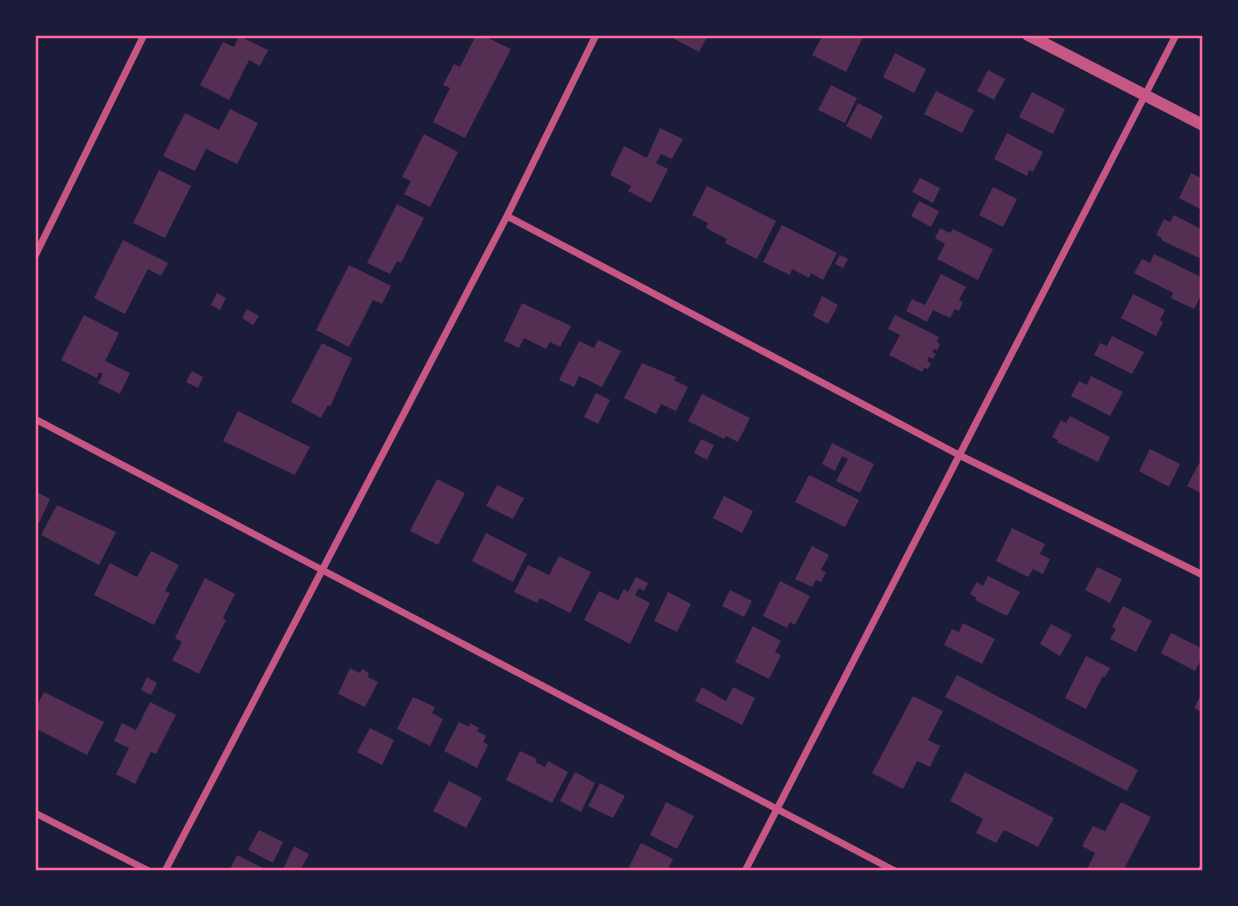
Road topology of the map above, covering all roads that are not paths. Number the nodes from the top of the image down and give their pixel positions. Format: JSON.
{"nodes":[{"id":1,"x":144,"y":35,"type":"edge"},
{"id":2,"x":596,"y":35,"type":"edge"},
{"id":3,"x":1028,"y":35,"type":"edge"},
{"id":4,"x":1176,"y":35,"type":"edge"},
{"id":5,"x":1144,"y":95,"type":"junction"},
{"id":6,"x":1203,"y":125,"type":"edge"},
{"id":7,"x":507,"y":216,"type":"junction"},
{"id":8,"x":35,"y":256,"type":"edge"},
{"id":9,"x":35,"y":419,"type":"edge"},
{"id":10,"x":959,"y":455,"type":"junction"},
{"id":11,"x":322,"y":570,"type":"junction"},
{"id":12,"x":1203,"y":575,"type":"edge"},
{"id":13,"x":777,"y":810,"type":"junction"},
{"id":14,"x":35,"y":813,"type":"edge"},
{"id":15,"x":149,"y":871,"type":"edge"},
{"id":16,"x":165,"y":871,"type":"edge"},
{"id":17,"x":746,"y":871,"type":"edge"},
{"id":18,"x":895,"y":871,"type":"edge"}],
"edges":[{"from":1,"to":8,"type":"street"},
{"from":2,"to":7,"type":"street"},
{"from":3,"to":5,"type":"street"},
{"from":4,"to":5,"type":"street"},
{"from":5,"to":6,"type":"street"},
{"from":5,"to":10,"type":"street"},
{"from":7,"to":10,"type":"street"},
{"from":7,"to":11,"type":"street"},
{"from":9,"to":11,"type":"street"},
{"from":10,"to":12,"type":"street"},
{"from":10,"to":13,"type":"street"},
{"from":11,"to":13,"type":"street"},
{"from":11,"to":16,"type":"street"},
{"from":13,"to":17,"type":"street"},
{"from":13,"to":18,"type":"street"},
{"from":14,"to":15,"type":"street"}]}
